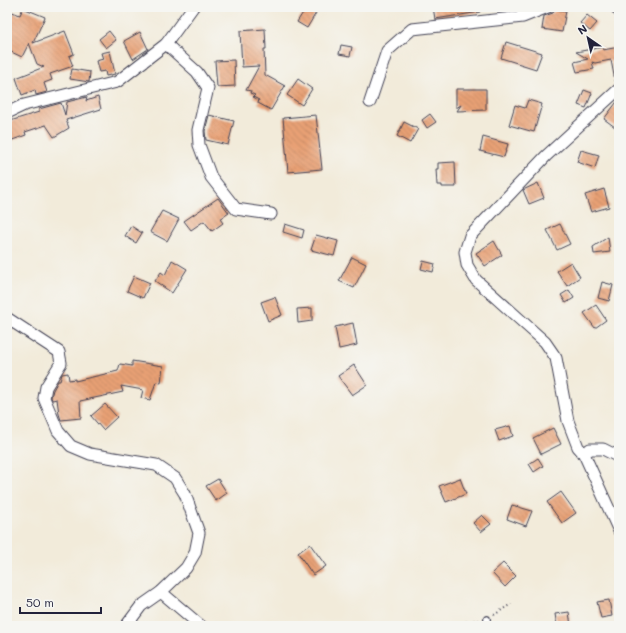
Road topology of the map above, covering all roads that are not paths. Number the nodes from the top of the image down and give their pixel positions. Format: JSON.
{"nodes":[{"id":1,"x":193,"y":7,"type":"edge"},
{"id":2,"x":548,"y":7,"type":"edge"},
{"id":3,"x":616,"y":7,"type":"edge"},
{"id":4,"x":619,"y":11,"type":"edge"},
{"id":5,"x":166,"y":44,"type":"junction"},
{"id":6,"x":619,"y":89,"type":"edge"},
{"id":7,"x":370,"y":102,"type":"dead end"},
{"id":8,"x":7,"y":113,"type":"edge"},
{"id":9,"x":271,"y":214,"type":"dead end"},
{"id":10,"x":7,"y":318,"type":"edge"},
{"id":11,"x":584,"y":454,"type":"junction"},
{"id":12,"x":619,"y":456,"type":"edge"},
{"id":13,"x":619,"y":531,"type":"edge"},
{"id":14,"x":161,"y":592,"type":"junction"},
{"id":15,"x":487,"y":620,"type":"road end"},
{"id":16,"x":126,"y":626,"type":"edge"},
{"id":17,"x":200,"y":626,"type":"edge"},
{"id":18,"x":487,"y":626,"type":"edge"}],
"edges":[{"from":1,"to":5,"type":"street"},
{"from":2,"to":7,"type":"street"},
{"from":3,"to":4,"type":"street"},
{"from":5,"to":8,"type":"street"},
{"from":5,"to":9,"type":"street"},
{"from":6,"to":11,"type":"street"},
{"from":10,"to":14,"type":"street"},
{"from":11,"to":12,"type":"street"},
{"from":11,"to":13,"type":"street"},
{"from":14,"to":16,"type":"street"},
{"from":14,"to":17,"type":"street"},
{"from":15,"to":18,"type":"lane"}]}
